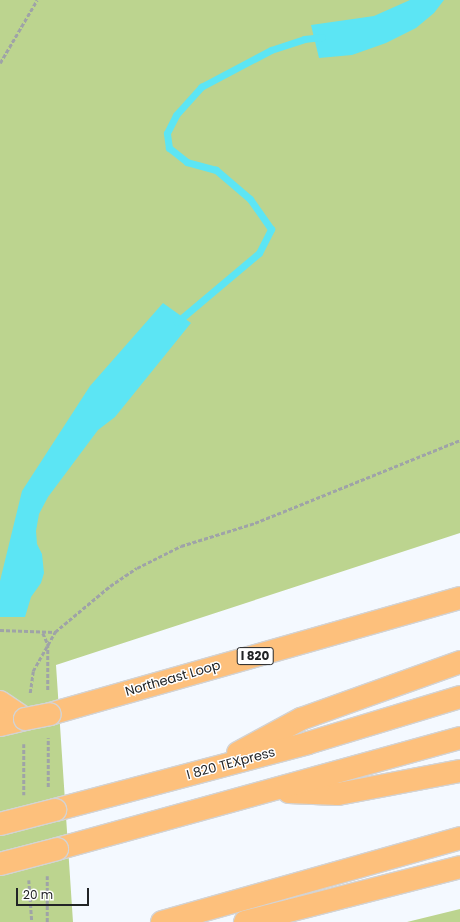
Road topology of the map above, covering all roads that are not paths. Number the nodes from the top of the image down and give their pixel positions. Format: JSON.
{"nodes":[{"id":1,"x":460,"y":598,"type":"edge"},
{"id":2,"x":460,"y":662,"type":"edge"},
{"id":3,"x":460,"y":697,"type":"edge"},
{"id":4,"x":0,"y":702,"type":"edge"},
{"id":5,"x":26,"y":720,"type":"junction"},
{"id":6,"x":0,"y":725,"type":"edge"},
{"id":7,"x":460,"y":738,"type":"edge"},
{"id":8,"x":206,"y":771,"type":"junction"},
{"id":9,"x":460,"y":771,"type":"edge"},
{"id":10,"x":267,"y":791,"type":"junction"},
{"id":11,"x":0,"y":824,"type":"edge"},
{"id":12,"x":460,"y":838,"type":"edge"},
{"id":13,"x":0,"y":864,"type":"edge"},
{"id":14,"x":460,"y":867,"type":"edge"},
{"id":15,"x":162,"y":922,"type":"edge"},
{"id":16,"x":245,"y":922,"type":"edge"}],
"edges":[{"from":1,"to":5,"type":"highway","name":"Northeast Loop","number":"I 820","bridge":true},
{"from":2,"to":8,"type":"highway"},
{"from":3,"to":8,"type":"highway","name":"I 820 TEXpress"},
{"from":4,"to":5,"type":"highway"},
{"from":5,"to":6,"type":"highway","name":"Northeast Loop","number":"I 820"},
{"from":7,"to":10,"type":"highway"},
{"from":8,"to":11,"type":"highway","name":"I 820 TEXpress","bridge":true},
{"from":9,"to":10,"type":"highway"},
{"from":10,"to":13,"type":"highway","bridge":true},
{"from":12,"to":15,"type":"highway"},
{"from":14,"to":16,"type":"highway"}]}
